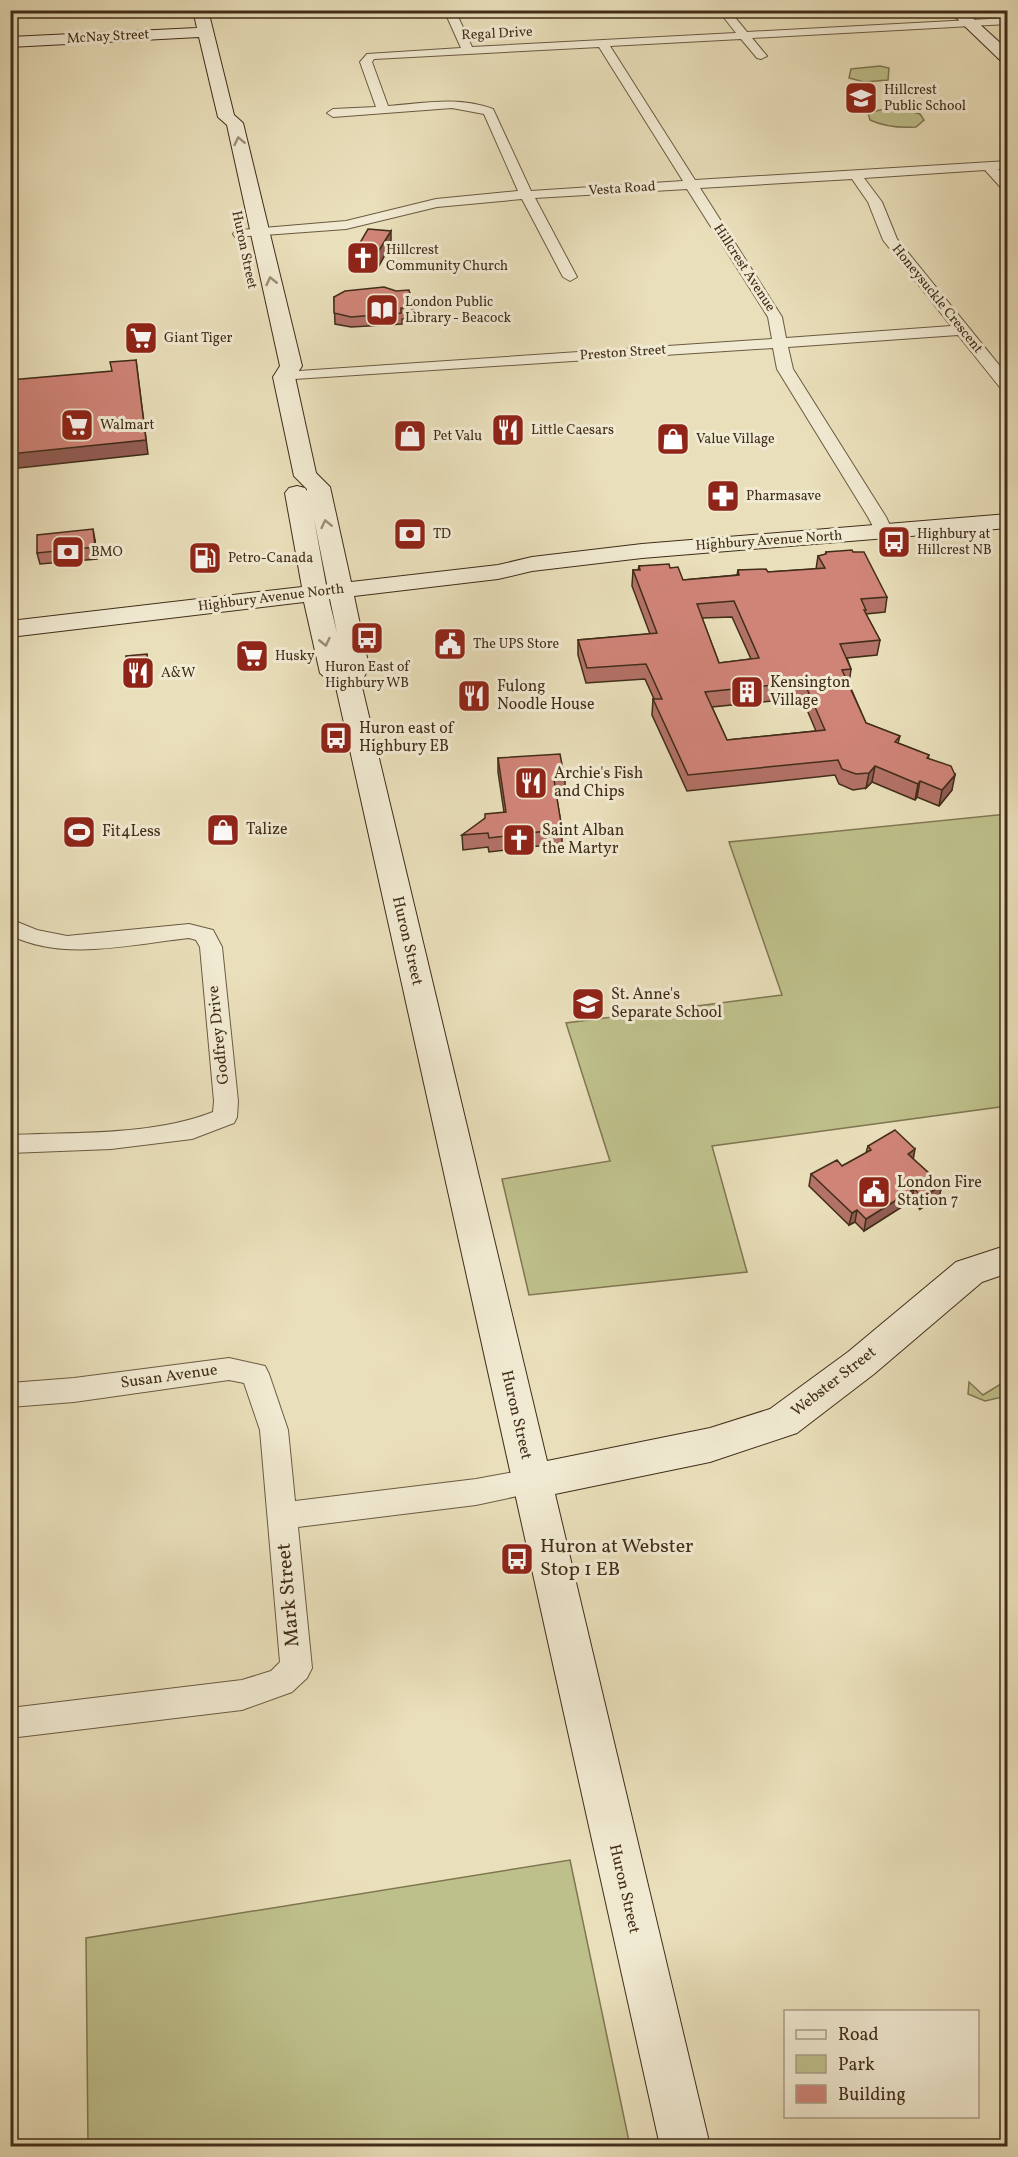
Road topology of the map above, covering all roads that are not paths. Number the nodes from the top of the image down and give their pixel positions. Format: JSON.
{"nodes":[{"id":1,"x":449,"y":10,"type":"edge"},
{"id":2,"x":723,"y":10,"type":"edge"},
{"id":3,"x":955,"y":10,"type":"edge"},
{"id":4,"x":200,"y":11,"type":"edge"},
{"id":5,"x":217,"y":11,"type":"edge"},
{"id":6,"x":1008,"y":21,"type":"edge"},
{"id":7,"x":968,"y":23,"type":"junction"},
{"id":8,"x":205,"y":32,"type":"junction"},
{"id":9,"x":744,"y":35,"type":"junction"},
{"id":10,"x":10,"y":42,"type":"edge"},
{"id":11,"x":602,"y":43,"type":"junction"},
{"id":12,"x":468,"y":50,"type":"junction"},
{"id":13,"x":761,"y":56,"type":"dead end"},
{"id":14,"x":1008,"y":59,"type":"edge"},
{"id":15,"x":383,"y":110,"type":"junction"},
{"id":16,"x":333,"y":113,"type":"dead end"},
{"id":17,"x":226,"y":117,"type":"junction"},
{"id":18,"x":225,"y":154,"type":"dead end"},
{"id":19,"x":1008,"y":165,"type":"edge"},
{"id":20,"x":988,"y":166,"type":"junction"},
{"id":21,"x":855,"y":174,"type":"junction"},
{"id":22,"x":691,"y":185,"type":"junction"},
{"id":23,"x":1008,"y":187,"type":"edge"},
{"id":24,"x":527,"y":195,"type":"junction"},
{"id":25,"x":245,"y":233,"type":"junction"},
{"id":26,"x":570,"y":277,"type":"dead end"},
{"id":27,"x":961,"y":330,"type":"junction"},
{"id":28,"x":780,"y":342,"type":"junction"},
{"id":29,"x":276,"y":372,"type":"junction"},
{"id":30,"x":1008,"y":387,"type":"edge"},
{"id":31,"x":305,"y":476,"type":"junction"},
{"id":32,"x":1008,"y":521,"type":"edge"},
{"id":33,"x":884,"y":532,"type":"junction"},
{"id":34,"x":340,"y":583,"type":"junction"},
{"id":35,"x":314,"y":586,"type":"junction"},
{"id":36,"x":10,"y":613,"type":"edge"},
{"id":37,"x":10,"y":629,"type":"edge"},
{"id":38,"x":348,"y":683,"type":"junction"},
{"id":39,"x":10,"y":927,"type":"edge"},
{"id":40,"x":10,"y":1144,"type":"edge"},
{"id":41,"x":1008,"y":1259,"type":"edge"},
{"id":42,"x":10,"y":1395,"type":"edge"},
{"id":43,"x":531,"y":1482,"type":"junction"},
{"id":44,"x":282,"y":1516,"type":"junction"},
{"id":45,"x":10,"y":1723,"type":"edge"},
{"id":46,"x":685,"y":2146,"type":"edge"}],
"edges":[{"from":1,"to":12,"type":"street"},
{"from":2,"to":9,"type":"street"},
{"from":3,"to":7,"type":"main road"},
{"from":4,"to":5,"type":"main road"},
{"from":4,"to":8,"type":"main road","name":"Huron Street"},
{"from":6,"to":7,"type":"street","name":"Regal Drive"},
{"from":7,"to":9,"type":"street","name":"Regal Drive"},
{"from":7,"to":14,"type":"main road"},
{"from":8,"to":10,"type":"main road","name":"McNay Street"},
{"from":8,"to":17,"type":"main road","name":"Huron Street"},
{"from":9,"to":11,"type":"street","name":"Regal Drive"},
{"from":9,"to":13,"type":"street"},
{"from":11,"to":12,"type":"street","name":"Regal Drive"},
{"from":11,"to":22,"type":"street","name":"Hillcrest Avenue"},
{"from":12,"to":15,"type":"street","name":"Regal Drive"},
{"from":15,"to":16,"type":"street"},
{"from":15,"to":24,"type":"street"},
{"from":17,"to":18,"type":"main road","name":"Huron Street"},
{"from":25,"to":17,"type":"main road","name":"Huron Street","one_way":true},
{"from":19,"to":20,"type":"street","name":"Vesta Road"},
{"from":20,"to":21,"type":"street","name":"Vesta Road"},
{"from":20,"to":23,"type":"street"},
{"from":21,"to":22,"type":"street","name":"Vesta Road"},
{"from":21,"to":27,"type":"street","name":"Honeysuckle Crescent"},
{"from":22,"to":24,"type":"street","name":"Vesta Road"},
{"from":22,"to":28,"type":"street","name":"Hillcrest Avenue"},
{"from":24,"to":25,"type":"street","name":"Vesta Road"},
{"from":24,"to":26,"type":"street"},
{"from":29,"to":25,"type":"main road","name":"Huron Street","one_way":true},
{"from":27,"to":28,"type":"street","name":"Preston Street"},
{"from":27,"to":30,"type":"street","name":"Honeysuckle Crescent"},
{"from":28,"to":29,"type":"street","name":"Preston Street"},
{"from":28,"to":33,"type":"street","name":"Hillcrest Avenue"},
{"from":29,"to":31,"type":"main road","name":"Huron Street"},
{"from":34,"to":31,"type":"main road","name":"Huron Street","one_way":true},
{"from":31,"to":35,"type":"main road","name":"Huron Street"},
{"from":32,"to":33,"type":"main road","name":"Highbury Avenue North"},
{"from":33,"to":34,"type":"main road","name":"Highbury Avenue North"},
{"from":34,"to":35,"type":"main road","name":"Highbury Avenue North"},
{"from":34,"to":38,"type":"main road","name":"Huron Street"},
{"from":35,"to":36,"type":"main road","name":"Highbury Avenue North"},
{"from":35,"to":37,"type":"main road","name":"Highbury Avenue North"},
{"from":35,"to":38,"type":"main road","name":"Huron Street","one_way":true},
{"from":38,"to":43,"type":"main road","name":"Huron Street"},
{"from":39,"to":40,"type":"street","name":"Godfrey Drive"},
{"from":41,"to":43,"type":"main road","name":"Webster Street"},
{"from":42,"to":44,"type":"street","name":"Susan Avenue"},
{"from":43,"to":44,"type":"street"},
{"from":43,"to":46,"type":"main road","name":"Huron Street"},
{"from":44,"to":45,"type":"street","name":"Mark Street"}]}
